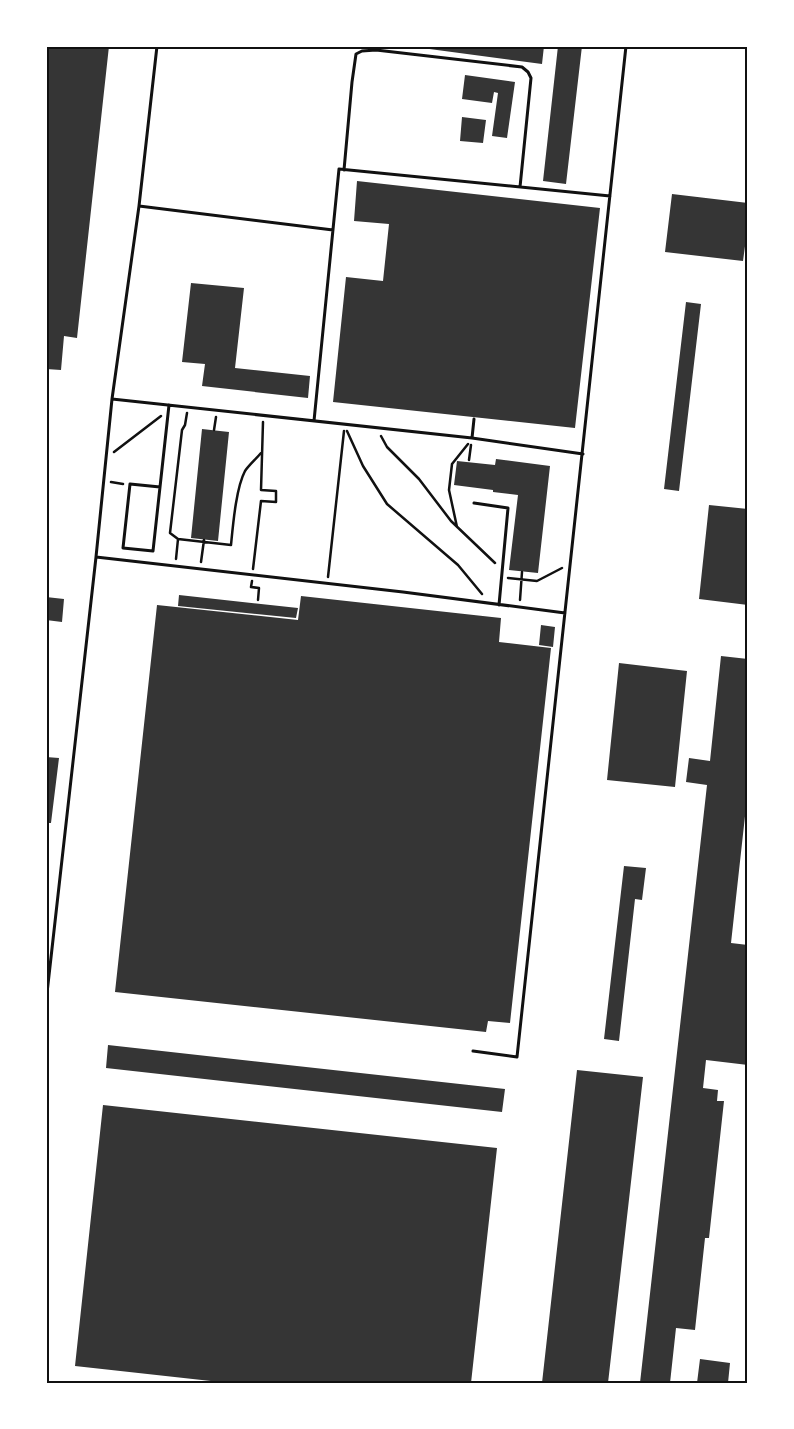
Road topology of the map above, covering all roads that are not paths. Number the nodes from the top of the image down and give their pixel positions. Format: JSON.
{"nodes":[{"id":1,"x":157,"y":46,"type":"edge"},
{"id":2,"x":626,"y":46,"type":"edge"},
{"id":3,"x":344,"y":170,"type":"junction"},
{"id":4,"x":520,"y":187,"type":"junction"},
{"id":5,"x":610,"y":196,"type":"junction"},
{"id":6,"x":139,"y":206,"type":"junction"},
{"id":7,"x":333,"y":230,"type":"junction"},
{"id":8,"x":112,"y":399,"type":"junction"},
{"id":9,"x":169,"y":405,"type":"junction"},
{"id":10,"x":474,"y":419,"type":"dead end"},
{"id":11,"x":314,"y":421,"type":"junction"},
{"id":12,"x":472,"y":438,"type":"junction"},
{"id":13,"x":582,"y":454,"type":"junction"},
{"id":14,"x":160,"y":487,"type":"junction"},
{"id":15,"x":474,"y":503,"type":"dead end"},
{"id":16,"x":96,"y":557,"type":"junction"},
{"id":17,"x":499,"y":605,"type":"junction"},
{"id":18,"x":565,"y":613,"type":"junction"},
{"id":19,"x":46,"y":1002,"type":"edge"},
{"id":20,"x":473,"y":1050,"type":"dead end"}],
"edges":[{"from":1,"to":6,"type":"lane"},
{"from":2,"to":5,"type":"lane"},
{"from":3,"to":4,"type":"lane"},
{"from":3,"to":4,"type":"lane"},
{"from":3,"to":7,"type":"lane"},
{"from":4,"to":5,"type":"lane"},
{"from":5,"to":13,"type":"lane"},
{"from":6,"to":7,"type":"lane"},
{"from":6,"to":8,"type":"lane"},
{"from":7,"to":11,"type":"lane"},
{"from":8,"to":9,"type":"lane"},
{"from":8,"to":16,"type":"lane"},
{"from":9,"to":11,"type":"lane"},
{"from":9,"to":14,"type":"lane"},
{"from":10,"to":12,"type":"lane"},
{"from":11,"to":12,"type":"lane"},
{"from":12,"to":13,"type":"lane"},
{"from":13,"to":18,"type":"lane"},
{"from":14,"to":14,"type":"lane"},
{"from":15,"to":17,"type":"lane"},
{"from":16,"to":17,"type":"lane"},
{"from":16,"to":19,"type":"lane"},
{"from":17,"to":18,"type":"lane"},
{"from":18,"to":20,"type":"lane"}]}
